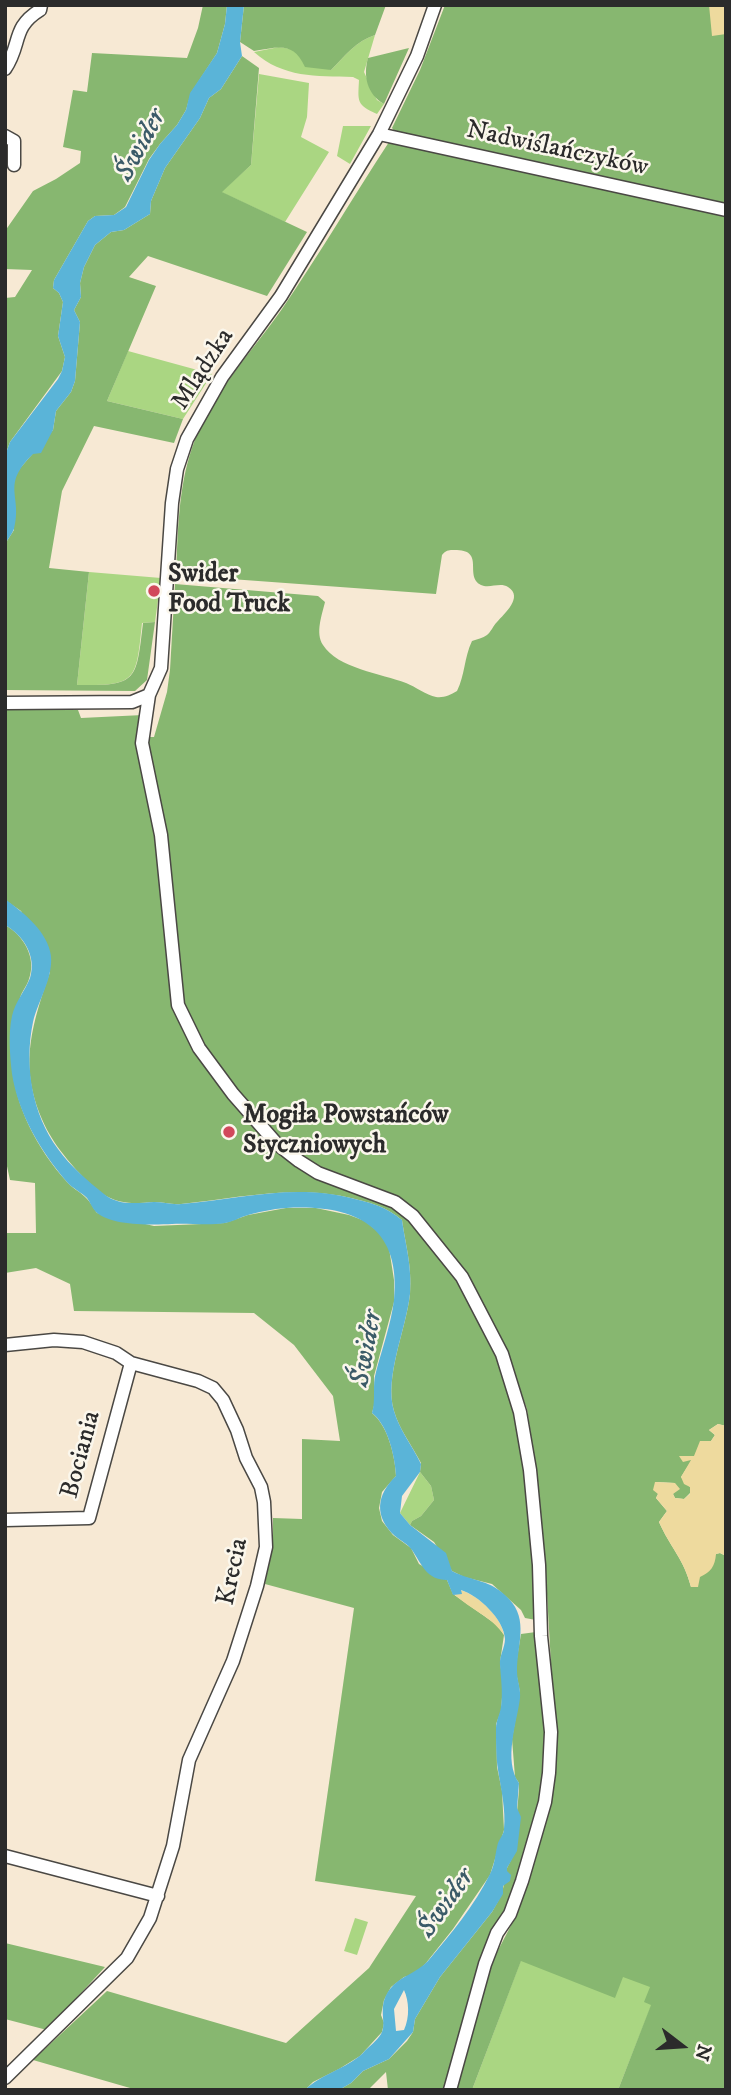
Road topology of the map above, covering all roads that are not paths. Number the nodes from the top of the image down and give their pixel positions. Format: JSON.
{"nodes":[{"id":1,"x":41,"y":5,"type":"edge"},
{"id":2,"x":435,"y":5,"type":"edge"},
{"id":3,"x":10,"y":55,"type":"edge"},
{"id":4,"x":5,"y":69,"type":"edge"},
{"id":5,"x":379,"y":134,"type":"junction"},
{"id":6,"x":5,"y":136,"type":"edge"},
{"id":7,"x":14,"y":165,"type":"dead end"},
{"id":8,"x":726,"y":210,"type":"edge"},
{"id":9,"x":149,"y":695,"type":"junction"},
{"id":10,"x":5,"y":703,"type":"edge"},
{"id":11,"x":5,"y":1345,"type":"edge"},
{"id":12,"x":131,"y":1363,"type":"junction"},
{"id":13,"x":5,"y":1520,"type":"edge"},
{"id":14,"x":5,"y":1856,"type":"edge"},
{"id":15,"x":158,"y":1896,"type":"junction"},
{"id":16,"x":5,"y":2078,"type":"edge"},
{"id":17,"x":450,"y":2090,"type":"edge"}],
"edges":[{"from":1,"to":3,"type":"street"},
{"from":2,"to":5,"type":"street","name":"Mlądzka"},
{"from":3,"to":4,"type":"street"},
{"from":5,"to":8,"type":"street","name":"Nadwiślańczyków"},
{"from":5,"to":9,"type":"street","name":"Mlądzka"},
{"from":6,"to":7,"type":"street"},
{"from":9,"to":10,"type":"street"},
{"from":9,"to":17,"type":"street","name":"Mlądzka"},
{"from":11,"to":12,"type":"street","name":"Krecia"},
{"from":12,"to":13,"type":"street","name":"Bociania"},
{"from":12,"to":15,"type":"street","name":"Krecia"},
{"from":14,"to":15,"type":"street"},
{"from":15,"to":16,"type":"street","name":"Krecia"}]}
